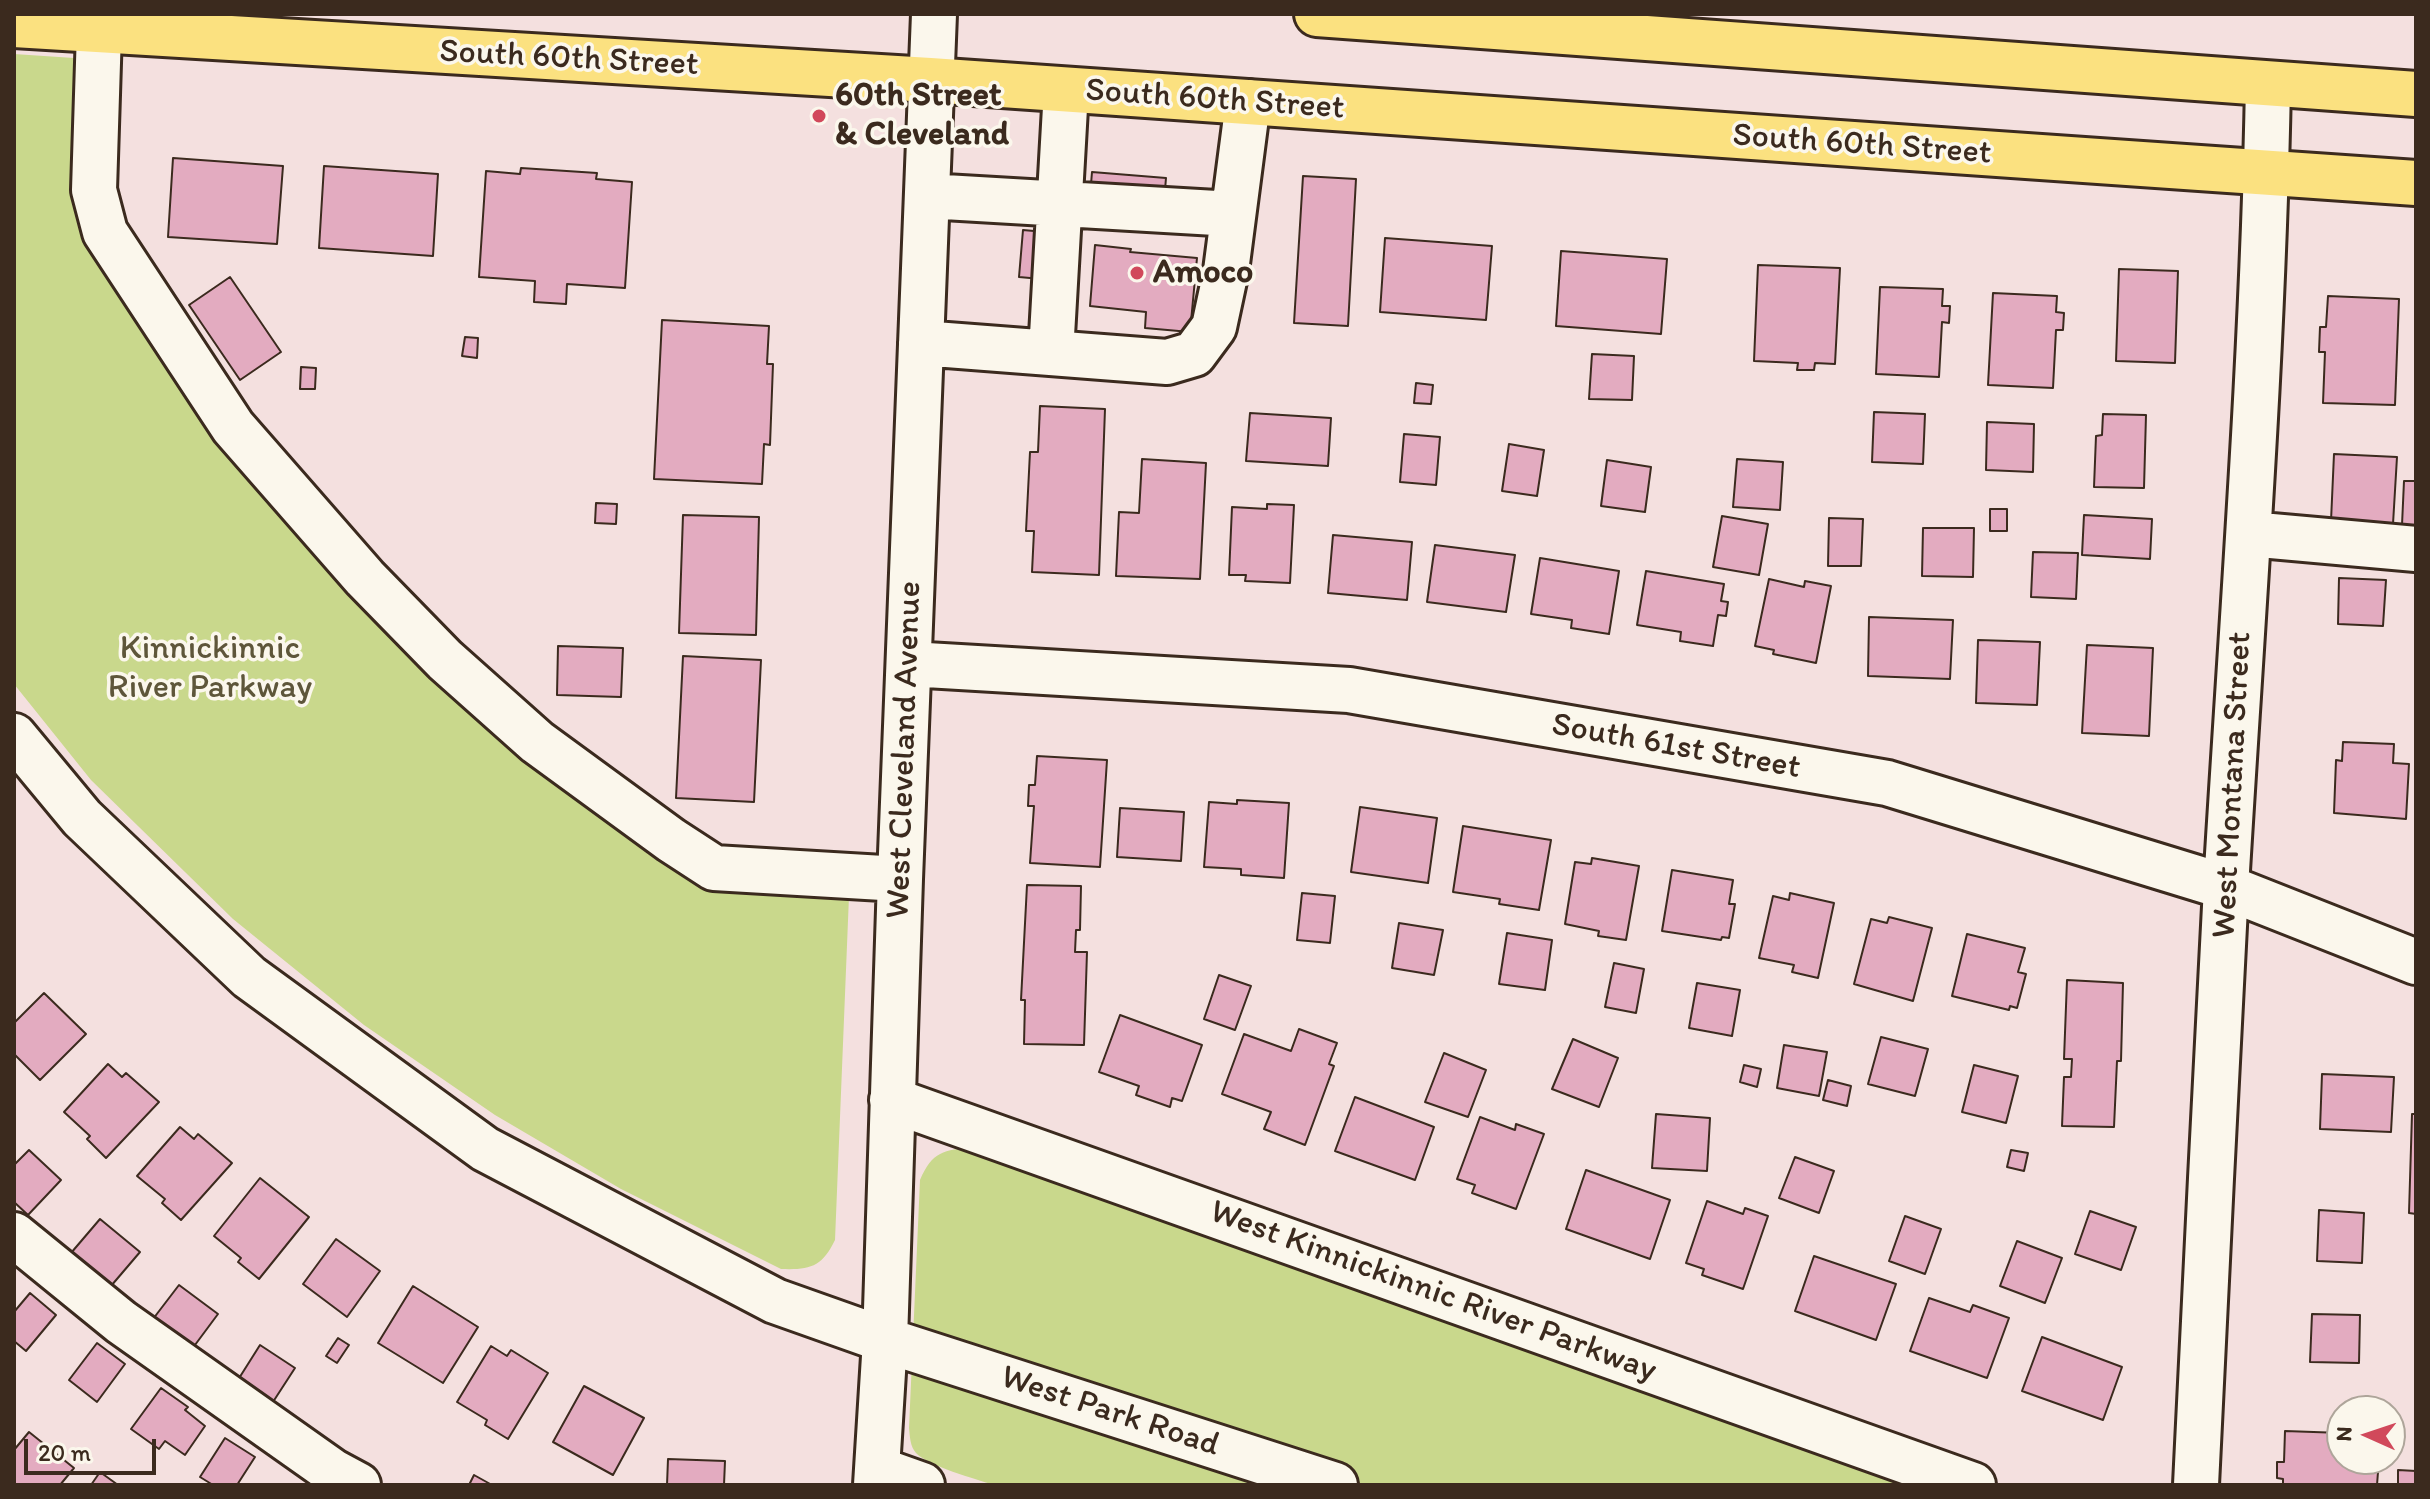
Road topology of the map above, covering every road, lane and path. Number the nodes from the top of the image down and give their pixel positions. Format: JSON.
{"nodes":[{"id":1,"x":934,"y":14,"type":"edge"},
{"id":2,"x":1317,"y":14,"type":"edge"},
{"id":3,"x":99,"y":23,"type":"edge"},
{"id":4,"x":14,"y":25,"type":"edge"},
{"id":5,"x":930,"y":80,"type":"junction"},
{"id":6,"x":2268,"y":85,"type":"junction"},
{"id":7,"x":1066,"y":90,"type":"junction"},
{"id":8,"x":2416,"y":94,"type":"edge"},
{"id":9,"x":1248,"y":102,"type":"junction"},
{"id":10,"x":2266,"y":173,"type":"junction"},
{"id":11,"x":2416,"y":183,"type":"edge"},
{"id":12,"x":927,"y":196,"type":"junction"},
{"id":13,"x":1059,"y":204,"type":"junction"},
{"id":14,"x":1233,"y":214,"type":"junction"},
{"id":15,"x":921,"y":343,"type":"junction"},
{"id":16,"x":1051,"y":353,"type":"junction"},
{"id":17,"x":2249,"y":534,"type":"junction"},
{"id":18,"x":2416,"y":549,"type":"edge"},
{"id":19,"x":909,"y":664,"type":"junction"},
{"id":20,"x":14,"y":736,"type":"edge"},
{"id":21,"x":900,"y":879,"type":"junction"},
{"id":22,"x":2226,"y":887,"type":"junction"},
{"id":23,"x":2416,"y":962,"type":"edge"},
{"id":24,"x":892,"y":1100,"type":"junction"},
{"id":25,"x":14,"y":1235,"type":"edge"},
{"id":26,"x":885,"y":1340,"type":"junction"},
{"id":27,"x":876,"y":1477,"type":"edge"},
{"id":28,"x":358,"y":1485,"type":"edge"},
{"id":29,"x":922,"y":1485,"type":"edge"},
{"id":30,"x":1335,"y":1485,"type":"edge"},
{"id":31,"x":1973,"y":1485,"type":"edge"},
{"id":32,"x":2196,"y":1485,"type":"edge"}],
"edges":[{"from":1,"to":5,"type":"street","name":"West Cleveland Avenue"},
{"from":2,"to":6,"type":"main road"},
{"from":3,"to":4,"type":"main road","name":"South 60th Street"},
{"from":3,"to":5,"type":"main road","name":"South 60th Street"},
{"from":3,"to":21,"type":"street"},
{"from":5,"to":7,"type":"main road","name":"South 60th Street"},
{"from":5,"to":12,"type":"street","name":"West Cleveland Avenue"},
{"from":6,"to":8,"type":"main road"},
{"from":6,"to":10,"type":"street","name":"West Montana Street"},
{"from":7,"to":9,"type":"main road","name":"South 60th Street"},
{"from":7,"to":13,"type":"street"},
{"from":9,"to":10,"type":"main road","name":"South 60th Street"},
{"from":9,"to":14,"type":"street"},
{"from":10,"to":11,"type":"main road","name":"South 60th Street"},
{"from":10,"to":17,"type":"street","name":"West Montana Street"},
{"from":12,"to":13,"type":"street"},
{"from":12,"to":15,"type":"street","name":"West Cleveland Avenue"},
{"from":13,"to":14,"type":"street"},
{"from":13,"to":16,"type":"street"},
{"from":14,"to":16,"type":"street"},
{"from":15,"to":16,"type":"street"},
{"from":15,"to":19,"type":"street","name":"West Cleveland Avenue"},
{"from":17,"to":18,"type":"street"},
{"from":17,"to":22,"type":"street","name":"West Montana Street"},
{"from":19,"to":21,"type":"street","name":"West Cleveland Avenue"},
{"from":19,"to":22,"type":"street","name":"South 61st Street"},
{"from":20,"to":26,"type":"street"},
{"from":21,"to":24,"type":"street","name":"West Cleveland Avenue"},
{"from":22,"to":23,"type":"street","name":"South 61st Street"},
{"from":22,"to":32,"type":"street","name":"West Montana Street"},
{"from":24,"to":26,"type":"street","name":"West Cleveland Avenue"},
{"from":24,"to":31,"type":"street","name":"West Kinnickinnic River Parkway"},
{"from":25,"to":28,"type":"street"},
{"from":26,"to":27,"type":"street","name":"West Cleveland Avenue"},
{"from":26,"to":30,"type":"street","name":"West Park Road"},
{"from":27,"to":29,"type":"street"}]}
